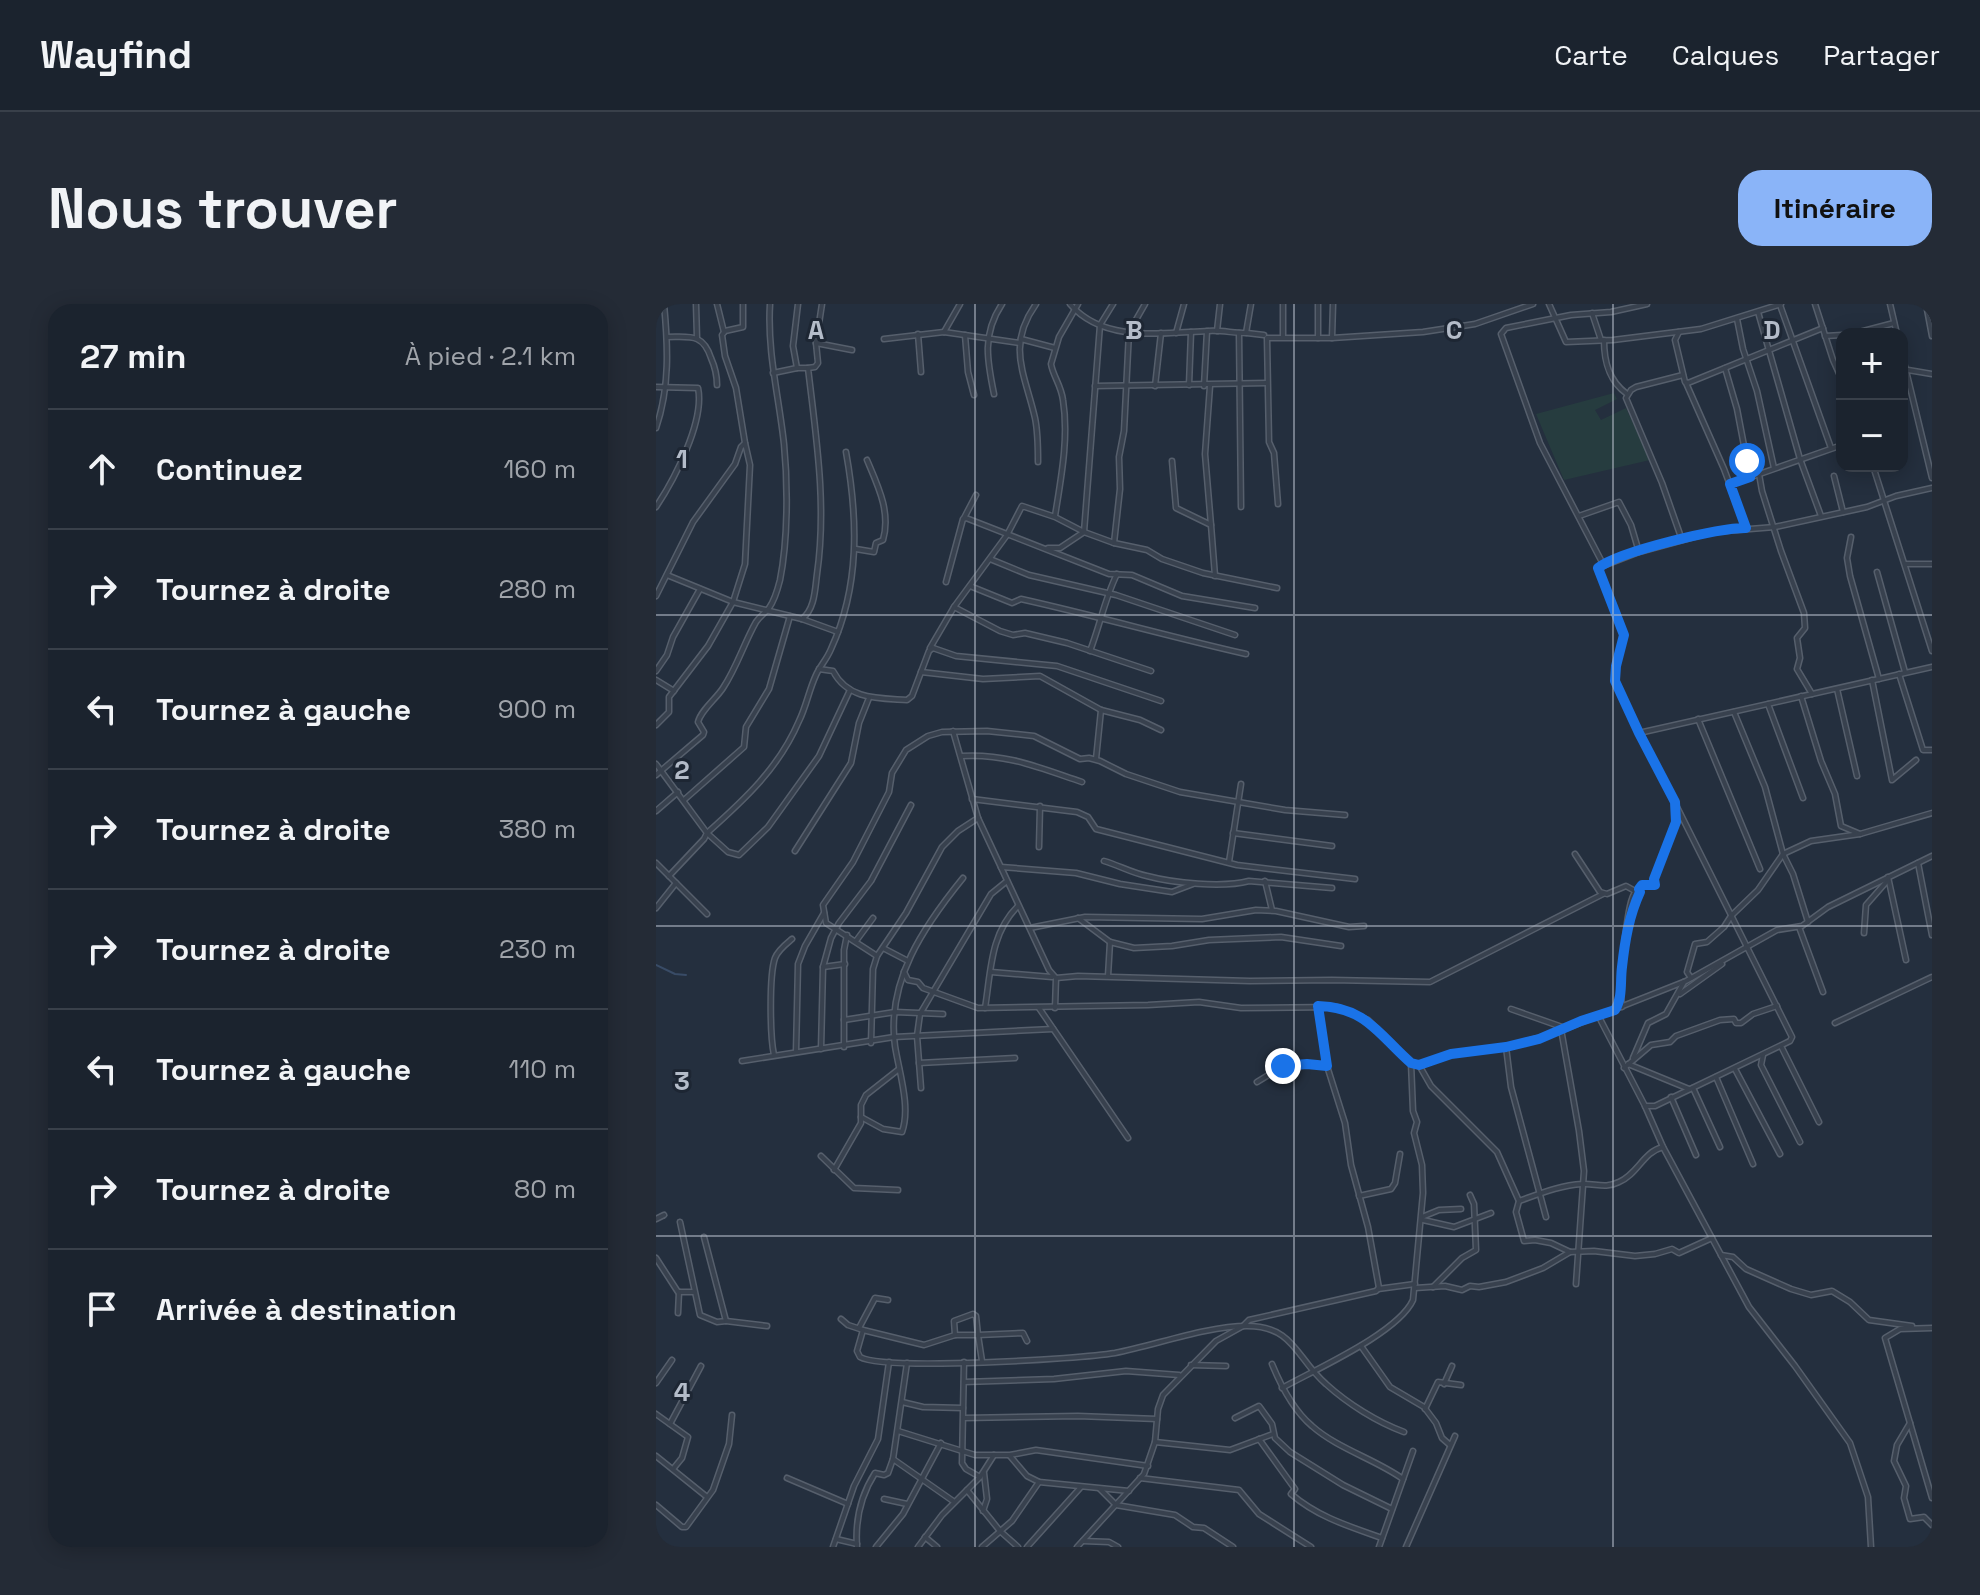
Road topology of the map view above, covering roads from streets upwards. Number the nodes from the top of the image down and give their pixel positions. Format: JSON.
{"nodes":[{"id":1,"x":664,"y":304,"type":"edge"},
{"id":2,"x":696,"y":304,"type":"edge"},
{"id":3,"x":717,"y":304,"type":"edge"},
{"id":4,"x":743,"y":304,"type":"edge"},
{"id":5,"x":770,"y":304,"type":"edge"},
{"id":6,"x":798,"y":304,"type":"edge"},
{"id":7,"x":822,"y":304,"type":"edge"},
{"id":8,"x":960,"y":304,"type":"edge"},
{"id":9,"x":1002,"y":304,"type":"edge"},
{"id":10,"x":1036,"y":304,"type":"edge"},
{"id":11,"x":1113,"y":304,"type":"edge"},
{"id":12,"x":1145,"y":304,"type":"edge"},
{"id":13,"x":1184,"y":304,"type":"edge"},
{"id":14,"x":1220,"y":304,"type":"edge"},
{"id":15,"x":1251,"y":304,"type":"edge"},
{"id":16,"x":1283,"y":304,"type":"edge"},
{"id":17,"x":1318,"y":304,"type":"edge"},
{"id":18,"x":1333,"y":304,"type":"edge"},
{"id":19,"x":1533,"y":304,"type":"edge"},
{"id":20,"x":1549,"y":304,"type":"edge"},
{"id":21,"x":1647,"y":304,"type":"edge"},
{"id":22,"x":1781,"y":304,"type":"edge"},
{"id":23,"x":1815,"y":304,"type":"edge"},
{"id":24,"x":1890,"y":304,"type":"edge"},
{"id":25,"x":1926,"y":304,"type":"edge"},
{"id":26,"x":1640,"y":305,"type":"edge"},
{"id":27,"x":1074,"y":306,"type":"edge"},
{"id":28,"x":1758,"y":312,"type":"junction"},
{"id":29,"x":1592,"y":313,"type":"junction"},
{"id":30,"x":1737,"y":318,"type":"junction"},
{"id":31,"x":1555,"y":319,"type":"junction"},
{"id":32,"x":1894,"y":323,"type":"junction"},
{"id":33,"x":1100,"y":327,"type":"junction"},
{"id":34,"x":1823,"y":328,"type":"junction"},
{"id":35,"x":1875,"y":328,"type":"edge"},
{"id":36,"x":1895,"y":328,"type":"edge"},
{"id":37,"x":1207,"y":331,"type":"junction"},
{"id":38,"x":1217,"y":331,"type":"junction"},
{"id":39,"x":724,"y":332,"type":"junction"},
{"id":40,"x":944,"y":332,"type":"junction"},
{"id":41,"x":1129,"y":332,"type":"junction"},
{"id":42,"x":1191,"y":332,"type":"junction"},
{"id":43,"x":1679,"y":332,"type":"junction"},
{"id":44,"x":1161,"y":333,"type":"junction"},
{"id":45,"x":1176,"y":333,"type":"junction"},
{"id":46,"x":1239,"y":333,"type":"junction"},
{"id":47,"x":1247,"y":333,"type":"junction"},
{"id":48,"x":918,"y":334,"type":"junction"},
{"id":49,"x":965,"y":335,"type":"junction"},
{"id":50,"x":1264,"y":335,"type":"dead end"},
{"id":51,"x":1836,"y":335,"type":"edge"},
{"id":52,"x":1825,"y":336,"type":"junction"},
{"id":53,"x":1932,"y":336,"type":"edge"},
{"id":54,"x":667,"y":337,"type":"junction"},
{"id":55,"x":1283,"y":337,"type":"junction"},
{"id":56,"x":697,"y":338,"type":"junction"},
{"id":57,"x":1318,"y":338,"type":"junction"},
{"id":58,"x":1332,"y":338,"type":"junction"},
{"id":59,"x":884,"y":339,"type":"dead end"},
{"id":60,"x":987,"y":339,"type":"junction"},
{"id":61,"x":1792,"y":339,"type":"junction"},
{"id":62,"x":1602,"y":340,"type":"junction"},
{"id":63,"x":1020,"y":341,"type":"junction"},
{"id":64,"x":816,"y":343,"type":"junction"},
{"id":65,"x":1055,"y":348,"type":"junction"},
{"id":66,"x":852,"y":350,"type":"dead end"},
{"id":67,"x":1769,"y":350,"type":"junction"},
{"id":68,"x":1746,"y":359,"type":"junction"},
{"id":69,"x":1836,"y":364,"type":"edge"},
{"id":70,"x":797,"y":368,"type":"junction"},
{"id":71,"x":808,"y":368,"type":"junction"},
{"id":72,"x":1725,"y":368,"type":"junction"},
{"id":73,"x":1908,"y":370,"type":"joint"},
{"id":74,"x":921,"y":372,"type":"dead end"},
{"id":75,"x":773,"y":373,"type":"junction"},
{"id":76,"x":1932,"y":374,"type":"edge"},
{"id":77,"x":1683,"y":375,"type":"junction"},
{"id":78,"x":1267,"y":383,"type":"junction"},
{"id":79,"x":1686,"y":383,"type":"junction"},
{"id":80,"x":1239,"y":384,"type":"junction"},
{"id":81,"x":717,"y":385,"type":"dead end"},
{"id":82,"x":1189,"y":385,"type":"junction"},
{"id":83,"x":1095,"y":386,"type":"junction"},
{"id":84,"x":1125,"y":386,"type":"junction"},
{"id":85,"x":1155,"y":386,"type":"junction"},
{"id":86,"x":1207,"y":386,"type":"junction"},
{"id":87,"x":656,"y":387,"type":"edge"},
{"id":88,"x":666,"y":387,"type":"junction"},
{"id":89,"x":994,"y":394,"type":"dead end"},
{"id":90,"x":1627,"y":394,"type":"junction"},
{"id":91,"x":974,"y":395,"type":"dead end"},
{"id":92,"x":656,"y":428,"type":"edge"},
{"id":93,"x":745,"y":443,"type":"junction"},
{"id":94,"x":1836,"y":447,"type":"edge"},
{"id":95,"x":1831,"y":448,"type":"junction"},
{"id":96,"x":846,"y":452,"type":"dead end"},
{"id":97,"x":1800,"y":459,"type":"junction"},
{"id":98,"x":867,"y":460,"type":"dead end"},
{"id":99,"x":1172,"y":461,"type":"dead end"},
{"id":100,"x":1038,"y":462,"type":"dead end"},
{"id":101,"x":1774,"y":468,"type":"junction"},
{"id":102,"x":1931,"y":468,"type":"edge"},
{"id":103,"x":1875,"y":472,"type":"edge"},
{"id":104,"x":1759,"y":474,"type":"junction"},
{"id":105,"x":1834,"y":476,"type":"dead end"},
{"id":106,"x":1750,"y":477,"type":"junction"},
{"id":107,"x":1932,"y":478,"type":"edge"},
{"id":108,"x":1730,"y":484,"type":"junction"},
{"id":109,"x":1932,"y":488,"type":"edge"},
{"id":110,"x":976,"y":495,"type":"dead end"},
{"id":111,"x":1884,"y":502,"type":"junction"},
{"id":112,"x":1278,"y":504,"type":"dead end"},
{"id":113,"x":656,"y":507,"type":"edge"},
{"id":114,"x":1241,"y":507,"type":"dead end"},
{"id":115,"x":1843,"y":512,"type":"junction"},
{"id":116,"x":1578,"y":516,"type":"junction"},
{"id":117,"x":1821,"y":516,"type":"junction"},
{"id":118,"x":1055,"y":517,"type":"junction"},
{"id":119,"x":964,"y":518,"type":"junction"},
{"id":120,"x":1211,"y":525,"type":"junction"},
{"id":121,"x":1775,"y":527,"type":"junction"},
{"id":122,"x":1746,"y":528,"type":"junction"},
{"id":123,"x":1084,"y":532,"type":"junction"},
{"id":124,"x":1007,"y":535,"type":"junction"},
{"id":125,"x":1851,"y":537,"type":"dead end"},
{"id":126,"x":1682,"y":540,"type":"junction"},
{"id":127,"x":1114,"y":543,"type":"junction"},
{"id":128,"x":1041,"y":548,"type":"junction"},
{"id":129,"x":856,"y":549,"type":"junction"},
{"id":130,"x":1639,"y":552,"type":"junction"},
{"id":131,"x":989,"y":559,"type":"junction"},
{"id":132,"x":1603,"y":564,"type":"junction"},
{"id":133,"x":1905,"y":564,"type":"junction"},
{"id":134,"x":1932,"y":564,"type":"edge"},
{"id":135,"x":1877,"y":572,"type":"dead end"},
{"id":136,"x":1117,"y":574,"type":"junction"},
{"id":137,"x":667,"y":575,"type":"junction"},
{"id":138,"x":1215,"y":576,"type":"junction"},
{"id":139,"x":946,"y":582,"type":"dead end"},
{"id":140,"x":970,"y":586,"type":"junction"},
{"id":141,"x":1277,"y":588,"type":"dead end"},
{"id":142,"x":700,"y":589,"type":"junction"},
{"id":143,"x":1108,"y":592,"type":"junction"},
{"id":144,"x":656,"y":596,"type":"edge"},
{"id":145,"x":733,"y":602,"type":"junction"},
{"id":146,"x":954,"y":607,"type":"junction"},
{"id":147,"x":1255,"y":608,"type":"dead end"},
{"id":148,"x":766,"y":611,"type":"junction"},
{"id":149,"x":790,"y":616,"type":"junction"},
{"id":150,"x":1102,"y":618,"type":"junction"},
{"id":151,"x":802,"y":619,"type":"junction"},
{"id":152,"x":838,"y":632,"type":"junction"},
{"id":153,"x":1235,"y":635,"type":"dead end"},
{"id":154,"x":930,"y":648,"type":"junction"},
{"id":155,"x":1090,"y":651,"type":"junction"},
{"id":156,"x":1932,"y":651,"type":"edge"},
{"id":157,"x":1246,"y":654,"type":"dead end"},
{"id":158,"x":1932,"y":667,"type":"edge"},
{"id":159,"x":819,"y":669,"type":"junction"},
{"id":160,"x":656,"y":671,"type":"edge"},
{"id":161,"x":1151,"y":671,"type":"dead end"},
{"id":162,"x":921,"y":672,"type":"junction"},
{"id":163,"x":1902,"y":673,"type":"junction"},
{"id":164,"x":1879,"y":679,"type":"junction"},
{"id":165,"x":656,"y":680,"type":"edge"},
{"id":166,"x":1872,"y":680,"type":"junction"},
{"id":167,"x":1837,"y":689,"type":"junction"},
{"id":168,"x":850,"y":690,"type":"junction"},
{"id":169,"x":674,"y":691,"type":"junction"},
{"id":170,"x":1812,"y":694,"type":"junction"},
{"id":171,"x":1801,"y":696,"type":"junction"},
{"id":172,"x":872,"y":698,"type":"junction"},
{"id":173,"x":1161,"y":701,"type":"dead end"},
{"id":174,"x":1768,"y":704,"type":"junction"},
{"id":175,"x":1101,"y":710,"type":"junction"},
{"id":176,"x":1734,"y":712,"type":"junction"},
{"id":177,"x":1698,"y":719,"type":"junction"},
{"id":178,"x":656,"y":725,"type":"edge"},
{"id":179,"x":1161,"y":730,"type":"dead end"},
{"id":180,"x":953,"y":731,"type":"junction"},
{"id":181,"x":1639,"y":733,"type":"junction"},
{"id":182,"x":1932,"y":750,"type":"edge"},
{"id":183,"x":961,"y":756,"type":"junction"},
{"id":184,"x":1096,"y":760,"type":"junction"},
{"id":185,"x":1916,"y":760,"type":"dead end"},
{"id":186,"x":656,"y":764,"type":"edge"},
{"id":187,"x":661,"y":771,"type":"junction"},
{"id":188,"x":656,"y":775,"type":"edge"},
{"id":189,"x":1857,"y":776,"type":"dead end"},
{"id":190,"x":1082,"y":782,"type":"dead end"},
{"id":191,"x":1241,"y":784,"type":"dead end"},
{"id":192,"x":678,"y":792,"type":"junction"},
{"id":193,"x":1803,"y":798,"type":"dead end"},
{"id":194,"x":972,"y":799,"type":"junction"},
{"id":195,"x":684,"y":800,"type":"junction"},
{"id":196,"x":1238,"y":802,"type":"junction"},
{"id":197,"x":1675,"y":802,"type":"junction"},
{"id":198,"x":911,"y":805,"type":"dead end"},
{"id":199,"x":1040,"y":806,"type":"junction"},
{"id":200,"x":656,"y":811,"type":"edge"},
{"id":201,"x":1932,"y":813,"type":"edge"},
{"id":202,"x":1345,"y":815,"type":"dead end"},
{"id":203,"x":978,"y":818,"type":"junction"},
{"id":204,"x":707,"y":833,"type":"junction"},
{"id":205,"x":1233,"y":833,"type":"junction"},
{"id":206,"x":1860,"y":834,"type":"junction"},
{"id":207,"x":1332,"y":846,"type":"dead end"},
{"id":208,"x":1039,"y":847,"type":"dead end"},
{"id":209,"x":795,"y":851,"type":"dead end"},
{"id":210,"x":1575,"y":854,"type":"dead end"},
{"id":211,"x":1783,"y":854,"type":"junction"},
{"id":212,"x":1932,"y":856,"type":"edge"},
{"id":213,"x":1104,"y":861,"type":"dead end"},
{"id":214,"x":1229,"y":862,"type":"junction"},
{"id":215,"x":656,"y":863,"type":"edge"},
{"id":216,"x":1918,"y":863,"type":"junction"},
{"id":217,"x":1000,"y":867,"type":"junction"},
{"id":218,"x":1760,"y":869,"type":"dead end"},
{"id":219,"x":669,"y":876,"type":"junction"},
{"id":220,"x":963,"y":878,"type":"dead end"},
{"id":221,"x":1355,"y":879,"type":"dead end"},
{"id":222,"x":1888,"y":879,"type":"junction"},
{"id":223,"x":1007,"y":881,"type":"junction"},
{"id":224,"x":1265,"y":881,"type":"junction"},
{"id":225,"x":676,"y":883,"type":"junction"},
{"id":226,"x":1193,"y":884,"type":"junction"},
{"id":227,"x":1332,"y":888,"type":"dead end"},
{"id":228,"x":1637,"y":890,"type":"junction"},
{"id":229,"x":1603,"y":894,"type":"junction"},
{"id":230,"x":1018,"y":905,"type":"junction"},
{"id":231,"x":656,"y":908,"type":"edge"},
{"id":232,"x":1272,"y":910,"type":"junction"},
{"id":233,"x":824,"y":913,"type":"junction"},
{"id":234,"x":707,"y":914,"type":"dead end"},
{"id":235,"x":1731,"y":916,"type":"junction"},
{"id":236,"x":873,"y":918,"type":"dead end"},
{"id":237,"x":1077,"y":918,"type":"junction"},
{"id":238,"x":1808,"y":922,"type":"junction"},
{"id":239,"x":1364,"y":926,"type":"dead end"},
{"id":240,"x":1798,"y":926,"type":"junction"},
{"id":241,"x":835,"y":928,"type":"junction"},
{"id":242,"x":1030,"y":928,"type":"junction"},
{"id":243,"x":1864,"y":933,"type":"dead end"},
{"id":244,"x":847,"y":935,"type":"junction"},
{"id":245,"x":1932,"y":935,"type":"edge"},
{"id":246,"x":792,"y":939,"type":"dead end"},
{"id":247,"x":856,"y":941,"type":"junction"},
{"id":248,"x":1110,"y":942,"type":"junction"},
{"id":249,"x":1341,"y":946,"type":"dead end"},
{"id":250,"x":1747,"y":948,"type":"junction"},
{"id":251,"x":877,"y":956,"type":"junction"},
{"id":252,"x":1725,"y":959,"type":"junction"},
{"id":253,"x":1906,"y":960,"type":"dead end"},
{"id":254,"x":908,"y":961,"type":"junction"},
{"id":255,"x":845,"y":964,"type":"junction"},
{"id":256,"x":823,"y":967,"type":"junction"},
{"id":257,"x":904,"y":972,"type":"junction"},
{"id":258,"x":991,"y":972,"type":"junction"},
{"id":259,"x":1055,"y":977,"type":"junction"},
{"id":260,"x":1108,"y":977,"type":"junction"},
{"id":261,"x":1932,"y":977,"type":"edge"},
{"id":262,"x":1688,"y":979,"type":"junction"},
{"id":263,"x":932,"y":992,"type":"junction"},
{"id":264,"x":1823,"y":992,"type":"dead end"},
{"id":265,"x":1678,"y":995,"type":"junction"},
{"id":266,"x":1621,"y":1001,"type":"junction"},
{"id":267,"x":1318,"y":1006,"type":"junction"},
{"id":268,"x":1777,"y":1006,"type":"junction"},
{"id":269,"x":1622,"y":1007,"type":"junction"},
{"id":270,"x":985,"y":1008,"type":"junction"},
{"id":271,"x":1039,"y":1008,"type":"junction"},
{"id":272,"x":1055,"y":1008,"type":"junction"},
{"id":273,"x":1511,"y":1009,"type":"dead end"},
{"id":274,"x":1615,"y":1010,"type":"junction"},
{"id":275,"x":895,"y":1012,"type":"junction"},
{"id":276,"x":1764,"y":1012,"type":"junction"},
{"id":277,"x":1780,"y":1013,"type":"junction"},
{"id":278,"x":920,"y":1014,"type":"junction"},
{"id":279,"x":943,"y":1014,"type":"dead end"},
{"id":280,"x":871,"y":1016,"type":"junction"},
{"id":281,"x":1599,"y":1017,"type":"junction"},
{"id":282,"x":844,"y":1020,"type":"junction"},
{"id":283,"x":1835,"y":1023,"type":"dead end"},
{"id":284,"x":1053,"y":1029,"type":"junction"},
{"id":285,"x":1563,"y":1029,"type":"junction"},
{"id":286,"x":917,"y":1036,"type":"junction"},
{"id":287,"x":894,"y":1037,"type":"junction"},
{"id":288,"x":871,"y":1043,"type":"junction"},
{"id":289,"x":1781,"y":1046,"type":"junction"},
{"id":290,"x":844,"y":1047,"type":"junction"},
{"id":291,"x":1506,"y":1047,"type":"junction"},
{"id":292,"x":821,"y":1049,"type":"junction"},
{"id":293,"x":796,"y":1052,"type":"junction"},
{"id":294,"x":774,"y":1055,"type":"junction"},
{"id":295,"x":1763,"y":1055,"type":"junction"},
{"id":296,"x":1015,"y":1058,"type":"dead end"},
{"id":297,"x":742,"y":1061,"type":"dead end"},
{"id":298,"x":1631,"y":1062,"type":"junction"},
{"id":299,"x":919,"y":1063,"type":"junction"},
{"id":300,"x":1411,"y":1063,"type":"junction"},
{"id":301,"x":1419,"y":1065,"type":"junction"},
{"id":302,"x":1327,"y":1066,"type":"junction"},
{"id":303,"x":1623,"y":1066,"type":"junction"},
{"id":304,"x":899,"y":1069,"type":"junction"},
{"id":305,"x":1735,"y":1069,"type":"junction"},
{"id":306,"x":1716,"y":1077,"type":"junction"},
{"id":307,"x":1257,"y":1082,"type":"dead end"},
{"id":308,"x":921,"y":1088,"type":"dead end"},
{"id":309,"x":1691,"y":1088,"type":"junction"},
{"id":310,"x":1671,"y":1097,"type":"junction"},
{"id":311,"x":1645,"y":1106,"type":"junction"},
{"id":312,"x":861,"y":1117,"type":"junction"},
{"id":313,"x":1819,"y":1122,"type":"dead end"},
{"id":314,"x":1128,"y":1138,"type":"dead end"},
{"id":315,"x":1800,"y":1142,"type":"dead end"},
{"id":316,"x":1663,"y":1147,"type":"junction"},
{"id":317,"x":1720,"y":1147,"type":"dead end"},
{"id":318,"x":1400,"y":1154,"type":"dead end"},
{"id":319,"x":1780,"y":1154,"type":"dead end"},
{"id":320,"x":1696,"y":1155,"type":"dead end"},
{"id":321,"x":821,"y":1156,"type":"dead end"},
{"id":322,"x":1753,"y":1164,"type":"dead end"},
{"id":323,"x":834,"y":1170,"type":"junction"},
{"id":324,"x":1583,"y":1184,"type":"junction"},
{"id":325,"x":898,"y":1190,"type":"dead end"},
{"id":326,"x":1539,"y":1194,"type":"junction"},
{"id":327,"x":1470,"y":1195,"type":"dead end"},
{"id":328,"x":1359,"y":1196,"type":"junction"},
{"id":329,"x":1519,"y":1201,"type":"junction"},
{"id":330,"x":1461,"y":1209,"type":"dead end"},
{"id":331,"x":1491,"y":1213,"type":"dead end"},
{"id":332,"x":664,"y":1215,"type":"dead end"},
{"id":333,"x":1546,"y":1217,"type":"dead end"},
{"id":334,"x":1422,"y":1218,"type":"junction"},
{"id":335,"x":656,"y":1219,"type":"edge"},
{"id":336,"x":1474,"y":1220,"type":"junction"},
{"id":337,"x":680,"y":1222,"type":"dead end"},
{"id":338,"x":704,"y":1237,"type":"dead end"},
{"id":339,"x":1712,"y":1238,"type":"junction"},
{"id":340,"x":1580,"y":1251,"type":"junction"},
{"id":341,"x":1570,"y":1252,"type":"junction"},
{"id":342,"x":1721,"y":1255,"type":"junction"},
{"id":343,"x":656,"y":1258,"type":"edge"},
{"id":344,"x":658,"y":1264,"type":"edge"},
{"id":345,"x":1576,"y":1284,"type":"dead end"},
{"id":346,"x":1415,"y":1286,"type":"junction"},
{"id":347,"x":1433,"y":1287,"type":"junction"},
{"id":348,"x":1378,"y":1289,"type":"junction"},
{"id":349,"x":679,"y":1292,"type":"junction"},
{"id":350,"x":694,"y":1292,"type":"junction"},
{"id":351,"x":888,"y":1300,"type":"dead end"},
{"id":352,"x":678,"y":1313,"type":"dead end"},
{"id":353,"x":841,"y":1319,"type":"dead end"},
{"id":354,"x":726,"y":1321,"type":"junction"},
{"id":355,"x":767,"y":1326,"type":"dead end"},
{"id":356,"x":1243,"y":1326,"type":"junction"},
{"id":357,"x":1914,"y":1327,"type":"junction"},
{"id":358,"x":1932,"y":1328,"type":"edge"},
{"id":359,"x":861,"y":1329,"type":"junction"},
{"id":360,"x":955,"y":1335,"type":"junction"},
{"id":361,"x":978,"y":1335,"type":"junction"},
{"id":362,"x":1027,"y":1341,"type":"dead end"},
{"id":363,"x":1360,"y":1345,"type":"junction"},
{"id":364,"x":672,"y":1360,"type":"dead end"},
{"id":365,"x":982,"y":1361,"type":"junction"},
{"id":366,"x":889,"y":1362,"type":"junction"},
{"id":367,"x":964,"y":1362,"type":"junction"},
{"id":368,"x":907,"y":1363,"type":"junction"},
{"id":369,"x":1272,"y":1364,"type":"dead end"},
{"id":370,"x":1191,"y":1365,"type":"junction"},
{"id":371,"x":701,"y":1366,"type":"dead end"},
{"id":372,"x":1226,"y":1366,"type":"dead end"},
{"id":373,"x":1452,"y":1366,"type":"dead end"},
{"id":374,"x":656,"y":1371,"type":"edge"},
{"id":375,"x":1313,"y":1371,"type":"junction"},
{"id":376,"x":1179,"y":1375,"type":"junction"},
{"id":377,"x":661,"y":1376,"type":"junction"},
{"id":378,"x":964,"y":1382,"type":"junction"},
{"id":379,"x":656,"y":1383,"type":"edge"},
{"id":380,"x":1444,"y":1384,"type":"junction"},
{"id":381,"x":1461,"y":1385,"type":"dead end"},
{"id":382,"x":1282,"y":1388,"type":"junction"},
{"id":383,"x":902,"y":1402,"type":"junction"},
{"id":384,"x":963,"y":1408,"type":"junction"},
{"id":385,"x":1425,"y":1409,"type":"junction"},
{"id":386,"x":732,"y":1415,"type":"dead end"},
{"id":387,"x":657,"y":1416,"type":"edge"},
{"id":388,"x":964,"y":1418,"type":"junction"},
{"id":389,"x":1235,"y":1418,"type":"dead end"},
{"id":390,"x":1157,"y":1419,"type":"junction"},
{"id":391,"x":1910,"y":1423,"type":"junction"},
{"id":392,"x":670,"y":1424,"type":"junction"},
{"id":393,"x":898,"y":1431,"type":"junction"},
{"id":394,"x":1404,"y":1432,"type":"dead end"},
{"id":395,"x":1275,"y":1433,"type":"junction"},
{"id":396,"x":1455,"y":1436,"type":"dead end"},
{"id":397,"x":1259,"y":1439,"type":"junction"},
{"id":398,"x":1155,"y":1442,"type":"junction"},
{"id":399,"x":941,"y":1443,"type":"junction"},
{"id":400,"x":1450,"y":1445,"type":"junction"},
{"id":401,"x":962,"y":1451,"type":"junction"},
{"id":402,"x":1413,"y":1451,"type":"dead end"},
{"id":403,"x":994,"y":1455,"type":"junction"},
{"id":404,"x":1010,"y":1455,"type":"junction"},
{"id":405,"x":656,"y":1456,"type":"edge"},
{"id":406,"x":893,"y":1459,"type":"junction"},
{"id":407,"x":1148,"y":1466,"type":"junction"},
{"id":408,"x":673,"y":1469,"type":"junction"},
{"id":409,"x":982,"y":1475,"type":"junction"},
{"id":410,"x":787,"y":1478,"type":"dead end"},
{"id":411,"x":920,"y":1478,"type":"junction"},
{"id":412,"x":1140,"y":1478,"type":"junction"},
{"id":413,"x":1403,"y":1479,"type":"junction"},
{"id":414,"x":1039,"y":1482,"type":"junction"},
{"id":415,"x":1081,"y":1487,"type":"junction"},
{"id":416,"x":1100,"y":1489,"type":"junction"},
{"id":417,"x":967,"y":1490,"type":"junction"},
{"id":418,"x":1129,"y":1491,"type":"junction"},
{"id":419,"x":708,"y":1498,"type":"junction"},
{"id":420,"x":1932,"y":1498,"type":"edge"},
{"id":421,"x":884,"y":1499,"type":"dead end"},
{"id":422,"x":954,"y":1502,"type":"junction"},
{"id":423,"x":848,"y":1504,"type":"junction"},
{"id":424,"x":907,"y":1504,"type":"junction"},
{"id":425,"x":656,"y":1505,"type":"edge"},
{"id":426,"x":1116,"y":1505,"type":"junction"},
{"id":427,"x":1392,"y":1509,"type":"junction"},
{"id":428,"x":983,"y":1511,"type":"junction"},
{"id":429,"x":1932,"y":1525,"type":"edge"},
{"id":430,"x":1000,"y":1531,"type":"junction"},
{"id":431,"x":925,"y":1537,"type":"junction"},
{"id":432,"x":1382,"y":1538,"type":"junction"},
{"id":433,"x":836,"y":1539,"type":"junction"},
{"id":434,"x":1083,"y":1541,"type":"junction"},
{"id":435,"x":857,"y":1545,"type":"edge"},
{"id":436,"x":833,"y":1547,"type":"edge"},
{"id":437,"x":876,"y":1547,"type":"edge"},
{"id":438,"x":918,"y":1547,"type":"edge"},
{"id":439,"x":937,"y":1547,"type":"edge"},
{"id":440,"x":982,"y":1547,"type":"edge"},
{"id":441,"x":1018,"y":1547,"type":"edge"},
{"id":442,"x":1027,"y":1547,"type":"edge"},
{"id":443,"x":1077,"y":1547,"type":"edge"},
{"id":444,"x":1118,"y":1547,"type":"edge"},
{"id":445,"x":1233,"y":1547,"type":"edge"},
{"id":446,"x":1311,"y":1547,"type":"edge"},
{"id":447,"x":1379,"y":1547,"type":"edge"},
{"id":448,"x":1406,"y":1547,"type":"edge"},
{"id":449,"x":1871,"y":1547,"type":"edge"}],
"edges":[{"from":1,"to":54,"type":"street"},
{"from":2,"to":56,"type":"street"},
{"from":3,"to":39,"type":"street"},
{"from":4,"to":39,"type":"street"},
{"from":5,"to":75,"type":"street"},
{"from":6,"to":70,"type":"street"},
{"from":7,"to":64,"type":"street"},
{"from":8,"to":40,"type":"street"},
{"from":9,"to":60,"type":"street"},
{"from":10,"to":63,"type":"street"},
{"from":11,"to":33,"type":"street"},
{"from":12,"to":41,"type":"street"},
{"from":13,"to":45,"type":"street"},
{"from":14,"to":38,"type":"street"},
{"from":15,"to":47,"type":"street"},
{"from":16,"to":55,"type":"street"},
{"from":17,"to":57,"type":"street"},
{"from":18,"to":58,"type":"street"},
{"from":19,"to":58,"type":"street"},
{"from":20,"to":31,"type":"street"},
{"from":21,"to":26,"type":"street"},
{"from":22,"to":28,"type":"street"},
{"from":22,"to":61,"type":"street"},
{"from":23,"to":34,"type":"street"},
{"from":24,"to":32,"type":"street"},
{"from":25,"to":53,"type":"street"},
{"from":26,"to":29,"type":"street"},
{"from":27,"to":33,"type":"street"},
{"from":27,"to":65,"type":"street"},
{"from":28,"to":30,"type":"street"},
{"from":28,"to":67,"type":"street"},
{"from":29,"to":31,"type":"street"},
{"from":29,"to":62,"type":"street"},
{"from":30,"to":43,"type":"street"},
{"from":30,"to":68,"type":"street"},
{"from":31,"to":62,"type":"street"},
{"from":31,"to":116,"type":"street"},
{"from":32,"to":35,"type":"street"},
{"from":32,"to":36,"type":"street"},
{"from":33,"to":41,"type":"street"},
{"from":33,"to":83,"type":"street"},
{"from":34,"to":52,"type":"street"},
{"from":34,"to":61,"type":"street"},
{"from":37,"to":38,"type":"street"},
{"from":37,"to":42,"type":"street"},
{"from":37,"to":86,"type":"street"},
{"from":38,"to":46,"type":"street"},
{"from":39,"to":93,"type":"street"},
{"from":40,"to":48,"type":"street"},
{"from":40,"to":49,"type":"street"},
{"from":41,"to":44,"type":"street"},
{"from":41,"to":84,"type":"street"},
{"from":42,"to":45,"type":"street"},
{"from":42,"to":82,"type":"street"},
{"from":43,"to":62,"type":"street"},
{"from":43,"to":77,"type":"street"},
{"from":44,"to":45,"type":"street"},
{"from":44,"to":85,"type":"street"},
{"from":46,"to":47,"type":"street"},
{"from":46,"to":80,"type":"street"},
{"from":47,"to":50,"type":"street"},
{"from":48,"to":59,"type":"street"},
{"from":48,"to":74,"type":"street"},
{"from":49,"to":60,"type":"street"},
{"from":49,"to":91,"type":"street"},
{"from":51,"to":52,"type":"street"},
{"from":52,"to":69,"type":"street"},
{"from":54,"to":56,"type":"street"},
{"from":54,"to":88,"type":"street"},
{"from":55,"to":57,"type":"street"},
{"from":55,"to":78,"type":"street"},
{"from":56,"to":81,"type":"street"},
{"from":57,"to":58,"type":"street"},
{"from":60,"to":63,"type":"street"},
{"from":60,"to":89,"type":"street"},
{"from":61,"to":67,"type":"street"},
{"from":61,"to":95,"type":"street"},
{"from":62,"to":90,"type":"street"},
{"from":63,"to":65,"type":"street"},
{"from":63,"to":100,"type":"street"},
{"from":64,"to":66,"type":"street"},
{"from":64,"to":71,"type":"street"},
{"from":65,"to":118,"type":"street"},
{"from":67,"to":68,"type":"street"},
{"from":67,"to":97,"type":"street"},
{"from":68,"to":72,"type":"street"},
{"from":68,"to":101,"type":"street"},
{"from":70,"to":71,"type":"street"},
{"from":70,"to":75,"type":"street"},
{"from":71,"to":151,"type":"street"},
{"from":72,"to":79,"type":"street"},
{"from":72,"to":106,"type":"street"},
{"from":73,"to":76,"type":"street"},
{"from":73,"to":102,"type":"street"},
{"from":75,"to":148,"type":"street"},
{"from":77,"to":79,"type":"street"},
{"from":77,"to":90,"type":"street"},
{"from":78,"to":80,"type":"street"},
{"from":78,"to":112,"type":"street"},
{"from":79,"to":108,"type":"street"},
{"from":80,"to":86,"type":"street"},
{"from":80,"to":114,"type":"street"},
{"from":82,"to":85,"type":"street"},
{"from":82,"to":86,"type":"street"},
{"from":83,"to":84,"type":"street"},
{"from":83,"to":123,"type":"street"},
{"from":84,"to":85,"type":"street"},
{"from":84,"to":127,"type":"street"},
{"from":86,"to":120,"type":"street"},
{"from":87,"to":88,"type":"street"},
{"from":88,"to":92,"type":"street"},
{"from":88,"to":113,"type":"street"},
{"from":90,"to":126,"type":"street"},
{"from":93,"to":137,"type":"street"},
{"from":93,"to":145,"type":"street"},
{"from":94,"to":95,"type":"street"},
{"from":95,"to":97,"type":"street"},
{"from":96,"to":129,"type":"street"},
{"from":97,"to":101,"type":"street"},
{"from":97,"to":117,"type":"street"},
{"from":98,"to":129,"type":"street"},
{"from":99,"to":120,"type":"street"},
{"from":101,"to":104,"type":"street"},
{"from":102,"to":107,"type":"street"},
{"from":103,"to":111,"type":"street"},
{"from":104,"to":106,"type":"street"},
{"from":104,"to":121,"type":"street"},
{"from":105,"to":115,"type":"street"},
{"from":106,"to":108,"type":"street"},
{"from":108,"to":122,"type":"street"},
{"from":109,"to":111,"type":"street"},
{"from":110,"to":119,"type":"street"},
{"from":111,"to":115,"type":"street"},
{"from":111,"to":133,"type":"street"},
{"from":115,"to":117,"type":"street"},
{"from":116,"to":130,"type":"street"},
{"from":116,"to":132,"type":"street"},
{"from":117,"to":121,"type":"street"},
{"from":118,"to":123,"type":"street"},
{"from":118,"to":124,"type":"street"},
{"from":119,"to":124,"type":"street"},
{"from":119,"to":139,"type":"street"},
{"from":120,"to":138,"type":"street"},
{"from":121,"to":122,"type":"street"},
{"from":121,"to":170,"type":"street"},
{"from":122,"to":126,"type":"street"},
{"from":123,"to":127,"type":"street"},
{"from":123,"to":128,"type":"street"},
{"from":124,"to":128,"type":"street"},
{"from":124,"to":131,"type":"street"},
{"from":125,"to":164,"type":"street"},
{"from":126,"to":130,"type":"street"},
{"from":127,"to":138,"type":"street"},
{"from":128,"to":136,"type":"street"},
{"from":129,"to":152,"type":"street"},
{"from":130,"to":132,"type":"street"},
{"from":131,"to":140,"type":"street"},
{"from":131,"to":143,"type":"street"},
{"from":132,"to":181,"type":"street"},
{"from":133,"to":134,"type":"street"},
{"from":133,"to":156,"type":"street"},
{"from":135,"to":163,"type":"street"},
{"from":136,"to":143,"type":"street"},
{"from":136,"to":147,"type":"street"},
{"from":137,"to":142,"type":"street"},
{"from":137,"to":144,"type":"street"},
{"from":138,"to":141,"type":"street"},
{"from":140,"to":146,"type":"street"},
{"from":140,"to":150,"type":"street"},
{"from":142,"to":145,"type":"street"},
{"from":142,"to":160,"type":"street"},
{"from":143,"to":150,"type":"street"},
{"from":143,"to":153,"type":"street"},
{"from":145,"to":148,"type":"street"},
{"from":145,"to":169,"type":"street"},
{"from":146,"to":154,"type":"street"},
{"from":146,"to":155,"type":"street"},
{"from":148,"to":149,"type":"street"},
{"from":148,"to":187,"type":"street"},
{"from":149,"to":151,"type":"street"},
{"from":149,"to":195,"type":"street"},
{"from":150,"to":155,"type":"street"},
{"from":150,"to":157,"type":"street"},
{"from":151,"to":152,"type":"street"},
{"from":152,"to":159,"type":"street"},
{"from":154,"to":162,"type":"street"},
{"from":154,"to":173,"type":"street"},
{"from":155,"to":161,"type":"street"},
{"from":158,"to":163,"type":"street"},
{"from":159,"to":168,"type":"street"},
{"from":159,"to":204,"type":"street"},
{"from":162,"to":172,"type":"street"},
{"from":162,"to":175,"type":"street"},
{"from":163,"to":164,"type":"street"},
{"from":163,"to":182,"type":"street"},
{"from":164,"to":166,"type":"street"},
{"from":165,"to":169,"type":"street"},
{"from":166,"to":167,"type":"street"},
{"from":166,"to":185,"type":"street"},
{"from":167,"to":170,"type":"street"},
{"from":167,"to":189,"type":"street"},
{"from":168,"to":172,"type":"street"},
{"from":168,"to":204,"type":"street"},
{"from":169,"to":178,"type":"street"},
{"from":170,"to":171,"type":"street"},
{"from":171,"to":174,"type":"street"},
{"from":171,"to":206,"type":"street"},
{"from":172,"to":209,"type":"street"},
{"from":174,"to":176,"type":"street"},
{"from":174,"to":193,"type":"street"},
{"from":175,"to":179,"type":"street"},
{"from":175,"to":184,"type":"street"},
{"from":176,"to":177,"type":"street"},
{"from":176,"to":211,"type":"street"},
{"from":177,"to":181,"type":"street"},
{"from":177,"to":218,"type":"street"},
{"from":180,"to":183,"type":"street"},
{"from":180,"to":184,"type":"street"},
{"from":180,"to":233,"type":"street"},
{"from":181,"to":197,"type":"street"},
{"from":183,"to":190,"type":"street"},
{"from":183,"to":194,"type":"street"},
{"from":184,"to":196,"type":"street"},
{"from":186,"to":187,"type":"street"},
{"from":187,"to":188,"type":"street"},
{"from":187,"to":192,"type":"street"},
{"from":191,"to":196,"type":"street"},
{"from":192,"to":195,"type":"street"},
{"from":192,"to":200,"type":"street"},
{"from":194,"to":199,"type":"street"},
{"from":194,"to":203,"type":"street"},
{"from":195,"to":204,"type":"street"},
{"from":196,"to":202,"type":"street"},
{"from":196,"to":205,"type":"street"},
{"from":197,"to":228,"type":"street"},
{"from":197,"to":235,"type":"street"},
{"from":198,"to":241,"type":"street"},
{"from":199,"to":208,"type":"street"},
{"from":199,"to":214,"type":"street"},
{"from":201,"to":206,"type":"street"},
{"from":203,"to":217,"type":"street"},
{"from":203,"to":251,"type":"street"},
{"from":204,"to":219,"type":"street"},
{"from":205,"to":207,"type":"street"},
{"from":205,"to":214,"type":"street"},
{"from":206,"to":211,"type":"street"},
{"from":210,"to":229,"type":"street"},
{"from":211,"to":235,"type":"street"},
{"from":211,"to":238,"type":"street"},
{"from":212,"to":216,"type":"street"},
{"from":213,"to":226,"type":"street"},
{"from":214,"to":221,"type":"street"},
{"from":215,"to":219,"type":"street"},
{"from":216,"to":222,"type":"street"},
{"from":216,"to":245,"type":"street"},
{"from":217,"to":223,"type":"street"},
{"from":217,"to":226,"type":"street"},
{"from":219,"to":225,"type":"street"},
{"from":220,"to":254,"type":"street"},
{"from":222,"to":238,"type":"street"},
{"from":222,"to":243,"type":"street"},
{"from":222,"to":253,"type":"street"},
{"from":223,"to":230,"type":"street"},
{"from":223,"to":263,"type":"street"},
{"from":224,"to":226,"type":"street"},
{"from":224,"to":227,"type":"street"},
{"from":224,"to":232,"type":"street"},
{"from":225,"to":231,"type":"street"},
{"from":225,"to":234,"type":"street"},
{"from":228,"to":229,"type":"street"},
{"from":228,"to":266,"type":"street"},
{"from":229,"to":260,"type":"street"},
{"from":230,"to":242,"type":"street"},
{"from":230,"to":258,"type":"street"},
{"from":232,"to":237,"type":"street"},
{"from":232,"to":239,"type":"street"},
{"from":233,"to":241,"type":"street"},
{"from":233,"to":293,"type":"street"},
{"from":235,"to":250,"type":"street"},
{"from":235,"to":262,"type":"street"},
{"from":236,"to":247,"type":"street"},
{"from":237,"to":242,"type":"street"},
{"from":237,"to":248,"type":"street"},
{"from":238,"to":240,"type":"street"},
{"from":240,"to":250,"type":"street"},
{"from":240,"to":264,"type":"street"},
{"from":241,"to":244,"type":"street"},
{"from":241,"to":256,"type":"street"},
{"from":242,"to":259,"type":"street"},
{"from":244,"to":247,"type":"street"},
{"from":244,"to":255,"type":"street"},
{"from":246,"to":294,"type":"street"},
{"from":247,"to":251,"type":"street"},
{"from":248,"to":249,"type":"street"},
{"from":248,"to":260,"type":"street"},
{"from":250,"to":252,"type":"street"},
{"from":250,"to":268,"type":"street"},
{"from":251,"to":254,"type":"street"},
{"from":251,"to":280,"type":"street"},
{"from":252,"to":262,"type":"street"},
{"from":252,"to":265,"type":"street"},
{"from":254,"to":257,"type":"street"},
{"from":255,"to":256,"type":"street"},
{"from":255,"to":282,"type":"street"},
{"from":256,"to":292,"type":"street"},
{"from":257,"to":263,"type":"street"},
{"from":257,"to":275,"type":"street"},
{"from":258,"to":259,"type":"street"},
{"from":258,"to":270,"type":"street"},
{"from":259,"to":260,"type":"street"},
{"from":259,"to":272,"type":"street"},
{"from":261,"to":283,"type":"street"},
{"from":262,"to":265,"type":"street"},
{"from":262,"to":269,"type":"street"},
{"from":263,"to":270,"type":"street"},
{"from":263,"to":278,"type":"street"},
{"from":265,"to":298,"type":"street"},
{"from":266,"to":269,"type":"street"},
{"from":266,"to":274,"type":"street"},
{"from":267,"to":272,"type":"street"},
{"from":267,"to":300,"type":"street"},
{"from":267,"to":302,"type":"street"},
{"from":268,"to":276,"type":"street"},
{"from":268,"to":277,"type":"street"},
{"from":269,"to":274,"type":"street"},
{"from":270,"to":271,"type":"street"},
{"from":271,"to":272,"type":"street"},
{"from":271,"to":284,"type":"street"},
{"from":273,"to":285,"type":"street"},
{"from":274,"to":281,"type":"street"},
{"from":275,"to":278,"type":"street"},
{"from":275,"to":280,"type":"street"},
{"from":275,"to":287,"type":"street"},
{"from":276,"to":277,"type":"street"},
{"from":276,"to":298,"type":"street"},
{"from":277,"to":289,"type":"street"},
{"from":278,"to":279,"type":"street"},
{"from":278,"to":286,"type":"street"},
{"from":280,"to":282,"type":"street"},
{"from":280,"to":288,"type":"street"},
{"from":281,"to":285,"type":"street"},
{"from":281,"to":303,"type":"street"},
{"from":282,"to":290,"type":"street"},
{"from":284,"to":286,"type":"street"},
{"from":284,"to":314,"type":"street"},
{"from":285,"to":291,"type":"street"},
{"from":285,"to":324,"type":"street"},
{"from":286,"to":287,"type":"street"},
{"from":286,"to":299,"type":"street"},
{"from":287,"to":288,"type":"street"},
{"from":287,"to":304,"type":"street"},
{"from":288,"to":290,"type":"street"},
{"from":289,"to":295,"type":"street"},
{"from":289,"to":313,"type":"street"},
{"from":290,"to":292,"type":"street"},
{"from":291,"to":301,"type":"street"},
{"from":291,"to":326,"type":"street"},
{"from":292,"to":293,"type":"street"},
{"from":293,"to":294,"type":"street"},
{"from":294,"to":297,"type":"street"},
{"from":295,"to":305,"type":"street"},
{"from":295,"to":315,"type":"street"},
{"from":296,"to":299,"type":"street"},
{"from":298,"to":303,"type":"street"},
{"from":298,"to":309,"type":"street"},
{"from":299,"to":308,"type":"street"},
{"from":300,"to":301,"type":"street"},
{"from":300,"to":334,"type":"street"},
{"from":301,"to":329,"type":"street"},
{"from":302,"to":307,"type":"street"},
{"from":302,"to":328,"type":"street"},
{"from":303,"to":311,"type":"street"},
{"from":304,"to":312,"type":"street"},
{"from":304,"to":312,"type":"street"},
{"from":305,"to":306,"type":"street"},
{"from":305,"to":319,"type":"street"},
{"from":306,"to":309,"type":"street"},
{"from":306,"to":322,"type":"street"},
{"from":309,"to":310,"type":"street"},
{"from":309,"to":317,"type":"street"},
{"from":310,"to":311,"type":"street"},
{"from":310,"to":320,"type":"street"},
{"from":311,"to":316,"type":"street"},
{"from":312,"to":323,"type":"street"},
{"from":316,"to":324,"type":"street"},
{"from":316,"to":339,"type":"street"},
{"from":318,"to":328,"type":"street"},
{"from":321,"to":323,"type":"street"},
{"from":323,"to":325,"type":"street"},
{"from":324,"to":326,"type":"street"},
{"from":324,"to":340,"type":"street"},
{"from":326,"to":329,"type":"street"},
{"from":326,"to":333,"type":"street"},
{"from":327,"to":336,"type":"street"},
{"from":328,"to":348,"type":"street"},
{"from":329,"to":341,"type":"street"},
{"from":330,"to":334,"type":"street"},
{"from":331,"to":336,"type":"street"},
{"from":332,"to":335,"type":"street"},
{"from":334,"to":336,"type":"street"},
{"from":334,"to":346,"type":"street"},
{"from":336,"to":347,"type":"street"},
{"from":337,"to":350,"type":"street"},
{"from":338,"to":354,"type":"street"},
{"from":339,"to":340,"type":"street"},
{"from":339,"to":342,"type":"street"},
{"from":340,"to":341,"type":"street"},
{"from":340,"to":345,"type":"street"},
{"from":341,"to":347,"type":"street"},
{"from":342,"to":357,"type":"street"},
{"from":342,"to":449,"type":"street"},
{"from":343,"to":344,"type":"street"},
{"from":344,"to":349,"type":"street"},
{"from":346,"to":347,"type":"street"},
{"from":346,"to":348,"type":"street"},
{"from":346,"to":363,"type":"street"},
{"from":348,"to":356,"type":"street"},
{"from":349,"to":350,"type":"street"},
{"from":349,"to":352,"type":"street"},
{"from":350,"to":354,"type":"street"},
{"from":351,"to":359,"type":"street"},
{"from":353,"to":359,"type":"street"},
{"from":354,"to":355,"type":"street"},
{"from":356,"to":365,"type":"street"},
{"from":356,"to":370,"type":"street"},
{"from":356,"to":375,"type":"street"},
{"from":357,"to":358,"type":"street"},
{"from":357,"to":391,"type":"street"},
{"from":359,"to":360,"type":"street"},
{"from":359,"to":366,"type":"street"},
{"from":360,"to":361,"type":"street"},
{"from":360,"to":361,"type":"street"},
{"from":361,"to":362,"type":"street"},
{"from":361,"to":365,"type":"street"},
{"from":363,"to":375,"type":"street"},
{"from":363,"to":385,"type":"street"},
{"from":364,"to":377,"type":"street"},
{"from":365,"to":367,"type":"street"},
{"from":366,"to":368,"type":"street"},
{"from":366,"to":423,"type":"street"},
{"from":367,"to":368,"type":"street"},
{"from":367,"to":378,"type":"street"},
{"from":368,"to":383,"type":"street"},
{"from":369,"to":382,"type":"street"},
{"from":370,"to":372,"type":"street"},
{"from":370,"to":376,"type":"street"},
{"from":371,"to":392,"type":"street"},
{"from":373,"to":380,"type":"street"},
{"from":374,"to":377,"type":"street"},
{"from":375,"to":382,"type":"street"},
{"from":375,"to":394,"type":"street"},
{"from":376,"to":378,"type":"street"},
{"from":376,"to":390,"type":"street"},
{"from":377,"to":379,"type":"street"},
{"from":378,"to":384,"type":"street"},
{"from":380,"to":381,"type":"street"},
{"from":380,"to":385,"type":"street"},
{"from":382,"to":413,"type":"street"},
{"from":383,"to":384,"type":"street"},
{"from":383,"to":393,"type":"street"},
{"from":384,"to":388,"type":"street"},
{"from":385,"to":400,"type":"street"},
{"from":386,"to":419,"type":"street"},
{"from":387,"to":392,"type":"street"},
{"from":388,"to":390,"type":"street"},
{"from":388,"to":401,"type":"street"},
{"from":389,"to":395,"type":"street"},
{"from":390,"to":398,"type":"street"},
{"from":391,"to":420,"type":"street"},
{"from":391,"to":429,"type":"street"},
{"from":392,"to":408,"type":"street"},
{"from":393,"to":399,"type":"street"},
{"from":393,"to":406,"type":"street"},
{"from":395,"to":397,"type":"street"},
{"from":395,"to":427,"type":"street"},
{"from":396,"to":400,"type":"street"},
{"from":397,"to":398,"type":"street"},
{"from":397,"to":432,"type":"street"},
{"from":398,"to":407,"type":"street"},
{"from":399,"to":401,"type":"street"},
{"from":399,"to":411,"type":"street"},
{"from":400,"to":448,"type":"street"},
{"from":401,"to":403,"type":"street"},
{"from":401,"to":409,"type":"street"},
{"from":402,"to":413,"type":"street"},
{"from":403,"to":404,"type":"street"},
{"from":403,"to":409,"type":"street"},
{"from":404,"to":407,"type":"street"},
{"from":404,"to":414,"type":"street"},
{"from":405,"to":408,"type":"street"},
{"from":406,"to":411,"type":"street"},
{"from":406,"to":435,"type":"street"},
{"from":407,"to":412,"type":"street"},
{"from":408,"to":419,"type":"street"},
{"from":409,"to":417,"type":"street"},
{"from":409,"to":428,"type":"street"},
{"from":410,"to":423,"type":"street"},
{"from":411,"to":422,"type":"street"},
{"from":411,"to":424,"type":"street"},
{"from":412,"to":418,"type":"street"},
{"from":412,"to":446,"type":"street"},
{"from":413,"to":427,"type":"street"},
{"from":414,"to":415,"type":"street"},
{"from":414,"to":430,"type":"street"},
{"from":415,"to":416,"type":"street"},
{"from":415,"to":442,"type":"street"},
{"from":416,"to":418,"type":"street"},
{"from":416,"to":426,"type":"street"},
{"from":417,"to":422,"type":"street"},
{"from":417,"to":428,"type":"street"},
{"from":418,"to":426,"type":"street"},
{"from":419,"to":425,"type":"street"},
{"from":421,"to":424,"type":"street"},
{"from":422,"to":431,"type":"street"},
{"from":423,"to":433,"type":"street"},
{"from":424,"to":437,"type":"street"},
{"from":426,"to":434,"type":"street"},
{"from":426,"to":445,"type":"street"},
{"from":427,"to":432,"type":"street"},
{"from":428,"to":430,"type":"street"},
{"from":430,"to":440,"type":"street"},
{"from":430,"to":441,"type":"street"},
{"from":431,"to":438,"type":"street"},
{"from":431,"to":439,"type":"street"},
{"from":432,"to":447,"type":"street"},
{"from":433,"to":435,"type":"street"},
{"from":433,"to":436,"type":"street"},
{"from":434,"to":443,"type":"street"},
{"from":434,"to":444,"type":"street"}]}
